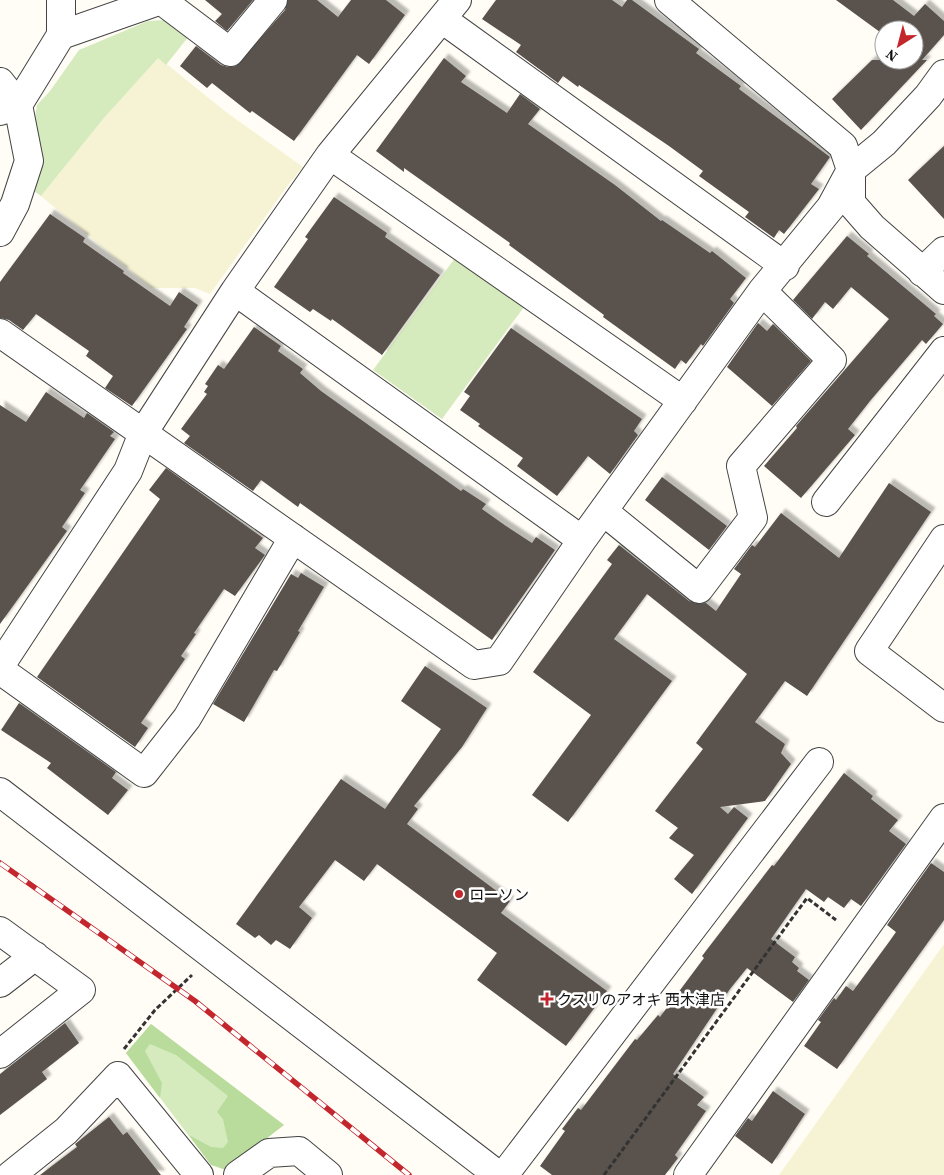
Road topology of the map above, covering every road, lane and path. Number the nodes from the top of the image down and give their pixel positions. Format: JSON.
{"nodes":[{"id":1,"x":61,"y":0,"type":"edge"},
{"id":2,"x":161,"y":0,"type":"edge"},
{"id":3,"x":273,"y":0,"type":"edge"},
{"id":4,"x":669,"y":0,"type":"edge"},
{"id":5,"x":450,"y":9,"type":"edge"},
{"id":6,"x":61,"y":36,"type":"junction"},
{"id":7,"x":944,"y":74,"type":"edge"},
{"id":8,"x":0,"y":82,"type":"edge"},
{"id":9,"x":9,"y":108,"type":"edge"},
{"id":10,"x":330,"y":155,"type":"junction"},
{"id":11,"x":851,"y":170,"type":"junction"},
{"id":12,"x":0,"y":232,"type":"edge"},
{"id":13,"x":944,"y":252,"type":"edge"},
{"id":14,"x":785,"y":266,"type":"junction"},
{"id":15,"x":922,"y":272,"type":"junction"},
{"id":16,"x":944,"y":290,"type":"edge"},
{"id":17,"x":762,"y":291,"type":"junction"},
{"id":18,"x":235,"y":292,"type":"junction"},
{"id":19,"x":0,"y":333,"type":"edge"},
{"id":20,"x":944,"y":351,"type":"edge"},
{"id":21,"x":683,"y":401,"type":"junction"},
{"id":22,"x":143,"y":433,"type":"junction"},
{"id":23,"x":826,"y":502,"type":"dead end"},
{"id":24,"x":603,"y":511,"type":"junction"},
{"id":25,"x":293,"y":538,"type":"junction"},
{"id":26,"x":944,"y":539,"type":"edge"},
{"id":27,"x":582,"y":540,"type":"junction"},
{"id":28,"x":0,"y":666,"type":"edge"},
{"id":29,"x":0,"y":670,"type":"edge"},
{"id":30,"x":944,"y":708,"type":"edge"},
{"id":31,"x":819,"y":762,"type":"dead end"},
{"id":32,"x":0,"y":792,"type":"edge"},
{"id":33,"x":943,"y":823,"type":"edge"},
{"id":34,"x":0,"y":930,"type":"edge"},
{"id":35,"x":859,"y":936,"type":"junction"},
{"id":36,"x":35,"y":956,"type":"junction"},
{"id":37,"x":213,"y":956,"type":"junction"},
{"id":38,"x":0,"y":983,"type":"edge"},
{"id":39,"x":0,"y":1054,"type":"edge"},
{"id":40,"x":118,"y":1076,"type":"junction"},
{"id":41,"x":10,"y":1175,"type":"edge"},
{"id":42,"x":199,"y":1175,"type":"edge"},
{"id":43,"x":238,"y":1175,"type":"edge"},
{"id":44,"x":328,"y":1175,"type":"edge"},
{"id":45,"x":498,"y":1175,"type":"edge"},
{"id":46,"x":504,"y":1175,"type":"edge"},
{"id":47,"x":604,"y":1175,"type":"edge"},
{"id":48,"x":688,"y":1175,"type":"edge"}],
"edges":[{"from":1,"to":6,"type":"street"},
{"from":2,"to":3,"type":"street"},
{"from":2,"to":6,"type":"street"},
{"from":4,"to":11,"type":"street"},
{"from":5,"to":10,"type":"street"},
{"from":5,"to":14,"type":"street"},
{"from":6,"to":9,"type":"street"},
{"from":7,"to":11,"type":"street"},
{"from":8,"to":9,"type":"street"},
{"from":9,"to":12,"type":"street"},
{"from":10,"to":18,"type":"street"},
{"from":10,"to":21,"type":"street"},
{"from":11,"to":14,"type":"street"},
{"from":11,"to":15,"type":"street"},
{"from":13,"to":15,"type":"street"},
{"from":14,"to":17,"type":"street"},
{"from":15,"to":16,"type":"street"},
{"from":17,"to":21,"type":"street"},
{"from":17,"to":24,"type":"street"},
{"from":18,"to":22,"type":"street"},
{"from":18,"to":27,"type":"street"},
{"from":19,"to":22,"type":"street"},
{"from":20,"to":23,"type":"street"},
{"from":21,"to":24,"type":"street"},
{"from":22,"to":25,"type":"street"},
{"from":22,"to":28,"type":"street"},
{"from":24,"to":27,"type":"street"},
{"from":25,"to":27,"type":"street"},
{"from":25,"to":29,"type":"street"},
{"from":26,"to":30,"type":"street"},
{"from":31,"to":46,"type":"street"},
{"from":32,"to":37,"type":"street"},
{"from":33,"to":35,"type":"street"},
{"from":34,"to":36,"type":"street"},
{"from":35,"to":47,"type":"path"},
{"from":35,"to":48,"type":"street"},
{"from":36,"to":38,"type":"street"},
{"from":36,"to":39,"type":"street"},
{"from":37,"to":40,"type":"path"},
{"from":37,"to":45,"type":"street"},
{"from":40,"to":41,"type":"street"},
{"from":40,"to":42,"type":"street"},
{"from":43,"to":44,"type":"street"}]}
